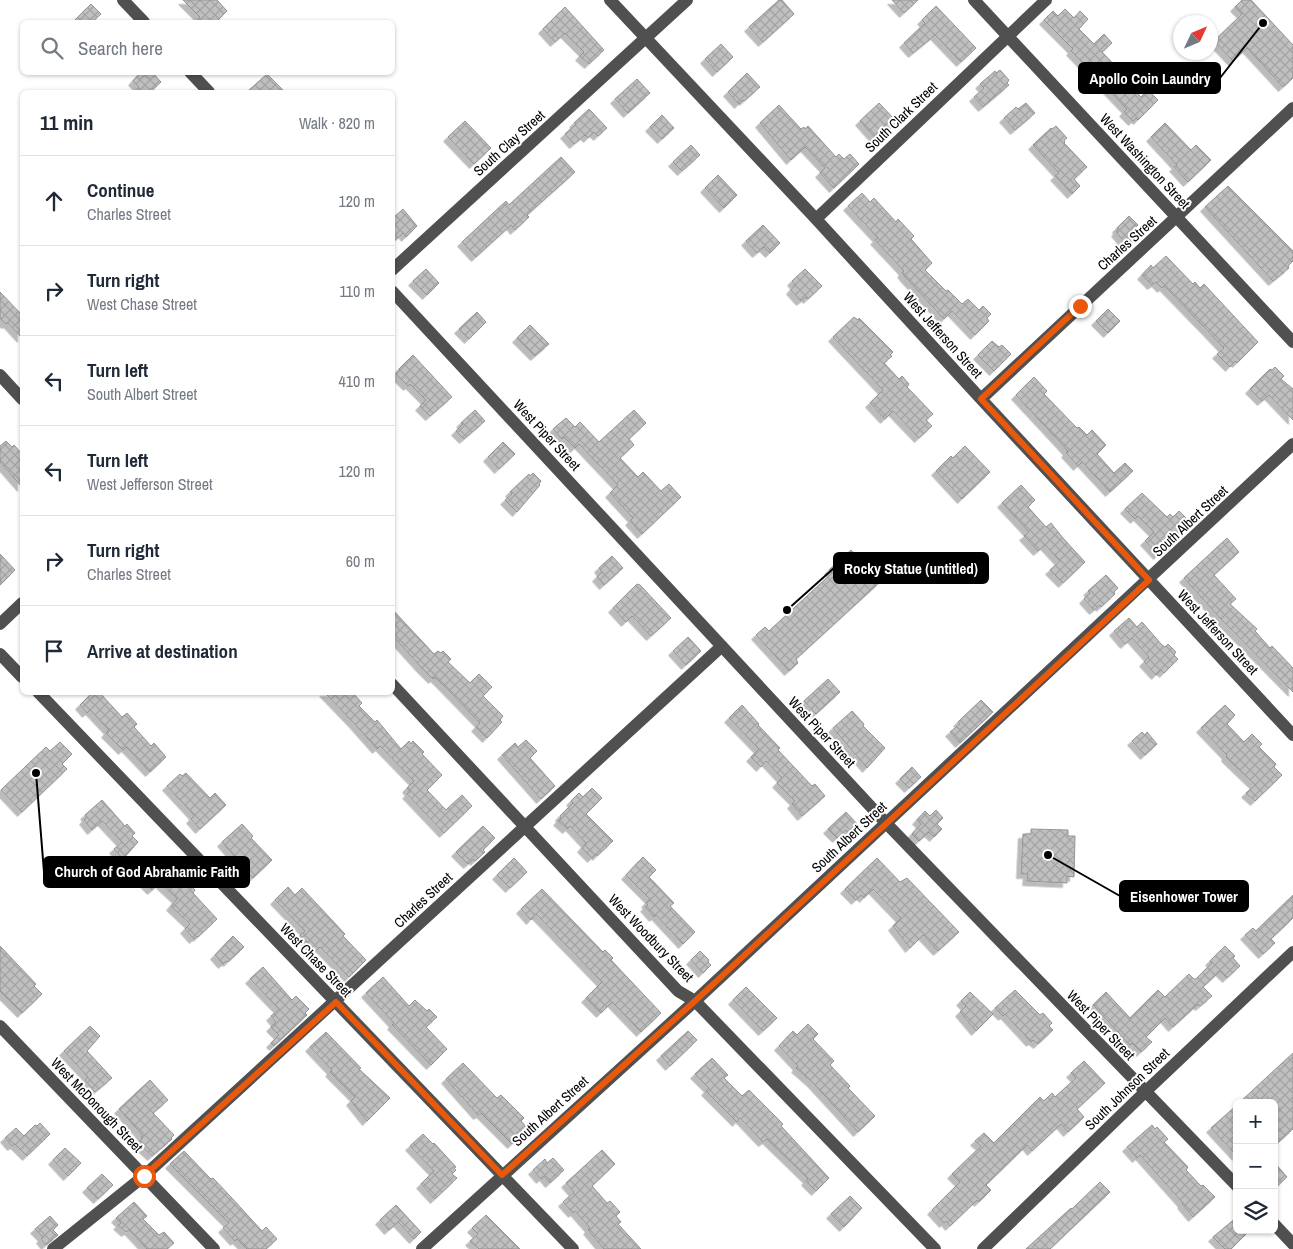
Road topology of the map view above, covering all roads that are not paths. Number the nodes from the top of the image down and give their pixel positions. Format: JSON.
{"nodes":[{"id":1,"x":123,"y":0,"type":"edge"},
{"id":2,"x":610,"y":0,"type":"edge"},
{"id":3,"x":686,"y":0,"type":"edge"},
{"id":4,"x":974,"y":0,"type":"edge"},
{"id":5,"x":1046,"y":0,"type":"edge"},
{"id":6,"x":142,"y":20,"type":"edge"},
{"id":7,"x":1007,"y":36,"type":"junction"},
{"id":8,"x":646,"y":39,"type":"junction"},
{"id":9,"x":193,"y":75,"type":"edge"},
{"id":10,"x":207,"y":90,"type":"edge"},
{"id":11,"x":1293,"y":108,"type":"edge"},
{"id":12,"x":1177,"y":217,"type":"junction"},
{"id":13,"x":816,"y":219,"type":"junction"},
{"id":14,"x":395,"y":267,"type":"edge"},
{"id":15,"x":395,"y":294,"type":"edge"},
{"id":16,"x":1293,"y":342,"type":"edge"},
{"id":17,"x":0,"y":375,"type":"edge"},
{"id":18,"x":20,"y":397,"type":"edge"},
{"id":19,"x":981,"y":399,"type":"junction"},
{"id":20,"x":1293,"y":444,"type":"edge"},
{"id":21,"x":1149,"y":580,"type":"junction"},
{"id":22,"x":20,"y":605,"type":"edge"},
{"id":23,"x":0,"y":624,"type":"edge"},
{"id":24,"x":722,"y":646,"type":"junction"},
{"id":25,"x":0,"y":654,"type":"edge"},
{"id":26,"x":20,"y":675,"type":"edge"},
{"id":27,"x":395,"y":687,"type":"edge"},
{"id":28,"x":41,"y":695,"type":"edge"},
{"id":29,"x":1293,"y":735,"type":"edge"},
{"id":30,"x":886,"y":823,"type":"junction"},
{"id":31,"x":525,"y":826,"type":"junction"},
{"id":32,"x":1293,"y":952,"type":"edge"},
{"id":33,"x":695,"y":1001,"type":"junction"},
{"id":34,"x":336,"y":1002,"type":"junction"},
{"id":35,"x":0,"y":1026,"type":"edge"},
{"id":36,"x":1145,"y":1092,"type":"junction"},
{"id":37,"x":502,"y":1175,"type":"junction"},
{"id":38,"x":144,"y":1176,"type":"junction"},
{"id":39,"x":1233,"y":1182,"type":"edge"},
{"id":40,"x":1278,"y":1228,"type":"edge"},
{"id":41,"x":1293,"y":1244,"type":"edge"},
{"id":42,"x":53,"y":1249,"type":"edge"},
{"id":43,"x":214,"y":1249,"type":"edge"},
{"id":44,"x":422,"y":1249,"type":"edge"},
{"id":45,"x":573,"y":1249,"type":"edge"},
{"id":46,"x":935,"y":1249,"type":"edge"},
{"id":47,"x":983,"y":1249,"type":"edge"}],
"edges":[{"from":1,"to":6,"type":"street"},
{"from":2,"to":8,"type":"street","name":"West Jefferson Street"},
{"from":3,"to":8,"type":"street","name":"South Clay Street"},
{"from":4,"to":7,"type":"street","name":"West Washington Street"},
{"from":5,"to":7,"type":"street","name":"South Clark Street"},
{"from":7,"to":12,"type":"street","name":"West Washington Street"},
{"from":7,"to":13,"type":"street","name":"South Clark Street"},
{"from":8,"to":13,"type":"street","name":"West Jefferson Street"},
{"from":8,"to":14,"type":"street","name":"South Clay Street"},
{"from":9,"to":10,"type":"street"},
{"from":11,"to":12,"type":"street","name":"Charles Street"},
{"from":12,"to":16,"type":"street","name":"West Washington Street"},
{"from":12,"to":19,"type":"street","name":"Charles Street"},
{"from":13,"to":19,"type":"street","name":"West Jefferson Street"},
{"from":15,"to":24,"type":"street","name":"West Piper Street"},
{"from":17,"to":18,"type":"street"},
{"from":19,"to":21,"type":"street","name":"West Jefferson Street"},
{"from":20,"to":21,"type":"street","name":"South Albert Street"},
{"from":21,"to":29,"type":"street","name":"West Jefferson Street"},
{"from":21,"to":30,"type":"street","name":"South Albert Street"},
{"from":22,"to":23,"type":"street"},
{"from":24,"to":30,"type":"street","name":"West Piper Street"},
{"from":24,"to":31,"type":"street","name":"Charles Street"},
{"from":25,"to":26,"type":"street"},
{"from":27,"to":31,"type":"street","name":"West Woodbury Street"},
{"from":28,"to":34,"type":"street","name":"West Chase Street"},
{"from":30,"to":33,"type":"street","name":"South Albert Street"},
{"from":30,"to":36,"type":"street","name":"West Piper Street"},
{"from":31,"to":33,"type":"street","name":"West Woodbury Street"},
{"from":31,"to":34,"type":"street","name":"Charles Street"},
{"from":32,"to":36,"type":"street","name":"South Johnson Street"},
{"from":33,"to":37,"type":"street","name":"South Albert Street"},
{"from":33,"to":46,"type":"street","name":"West Woodbury Street"},
{"from":34,"to":37,"type":"street","name":"West Chase Street"},
{"from":34,"to":38,"type":"street","name":"Charles Street"},
{"from":35,"to":38,"type":"street","name":"West McDonough Street"},
{"from":36,"to":39,"type":"street","name":"West Piper Street"},
{"from":36,"to":47,"type":"street","name":"South Johnson Street"},
{"from":37,"to":44,"type":"street","name":"South Albert Street"},
{"from":37,"to":45,"type":"street","name":"West Chase Street"},
{"from":38,"to":42,"type":"street","name":"Charles Street"},
{"from":38,"to":43,"type":"street","name":"West McDonough Street"},
{"from":40,"to":41,"type":"street"}]}
